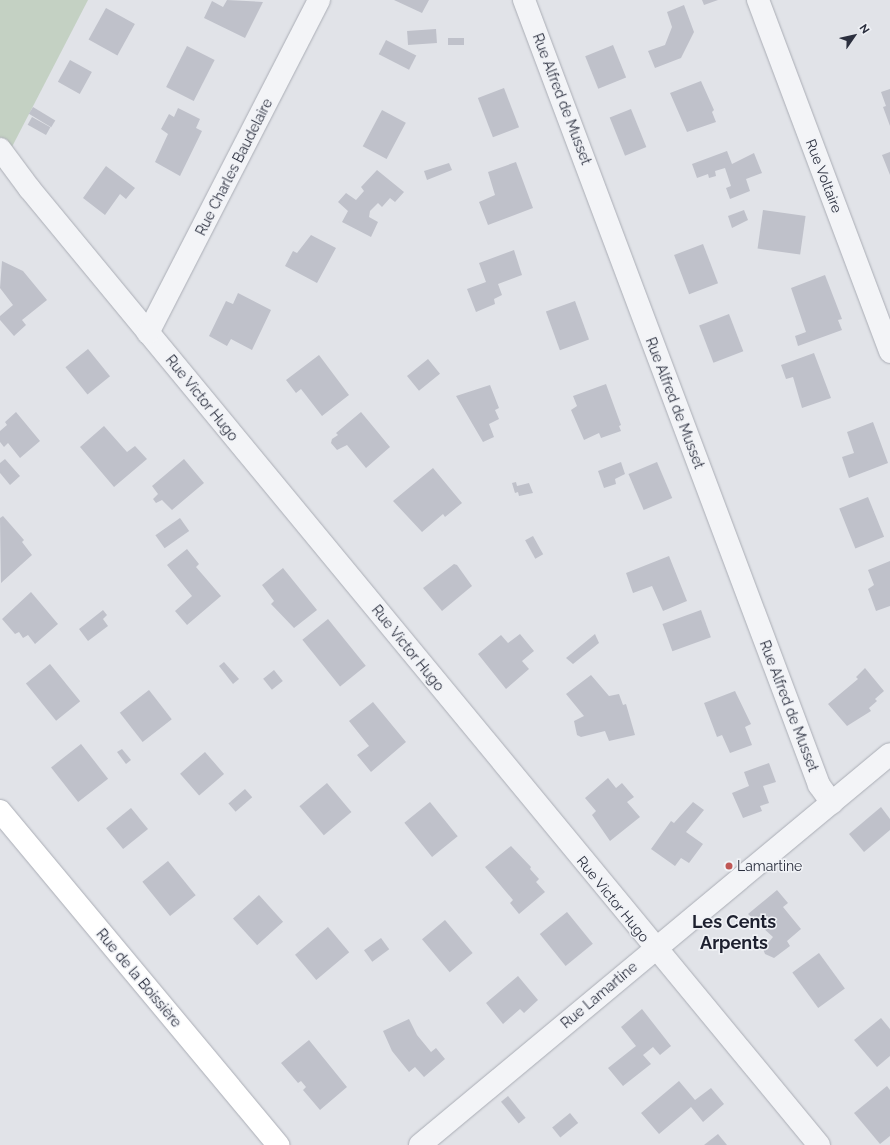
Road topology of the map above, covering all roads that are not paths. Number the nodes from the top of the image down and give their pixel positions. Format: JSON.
{"nodes":[{"id":1,"x":319,"y":0,"type":"edge"},
{"id":2,"x":524,"y":0,"type":"edge"},
{"id":3,"x":758,"y":0,"type":"edge"},
{"id":4,"x":0,"y":149,"type":"edge"},
{"id":5,"x":148,"y":333,"type":"junction"},
{"id":6,"x":890,"y":352,"type":"edge"},
{"id":7,"x":890,"y":754,"type":"edge"},
{"id":8,"x":832,"y":803,"type":"junction"},
{"id":9,"x":0,"y":811,"type":"edge"},
{"id":10,"x":654,"y":948,"type":"junction"},
{"id":11,"x":278,"y":1145,"type":"edge"},
{"id":12,"x":420,"y":1145,"type":"edge"},
{"id":13,"x":819,"y":1145,"type":"edge"}],
"edges":[{"from":1,"to":5,"type":"street","name":"Rue Charles Baudelaire"},
{"from":2,"to":8,"type":"street","name":"Rue Alfred de Musset"},
{"from":3,"to":6,"type":"street","name":"Rue Voltaire"},
{"from":4,"to":5,"type":"street","name":"Rue Victor Hugo"},
{"from":5,"to":10,"type":"street","name":"Rue Victor Hugo"},
{"from":7,"to":8,"type":"street","name":"Rue Lamartine"},
{"from":8,"to":10,"type":"street","name":"Rue Lamartine"},
{"from":9,"to":11,"type":"main road","name":"Rue de la Boissière"},
{"from":10,"to":12,"type":"street","name":"Rue Lamartine"},
{"from":10,"to":13,"type":"street","name":"Rue Victor Hugo"}]}
